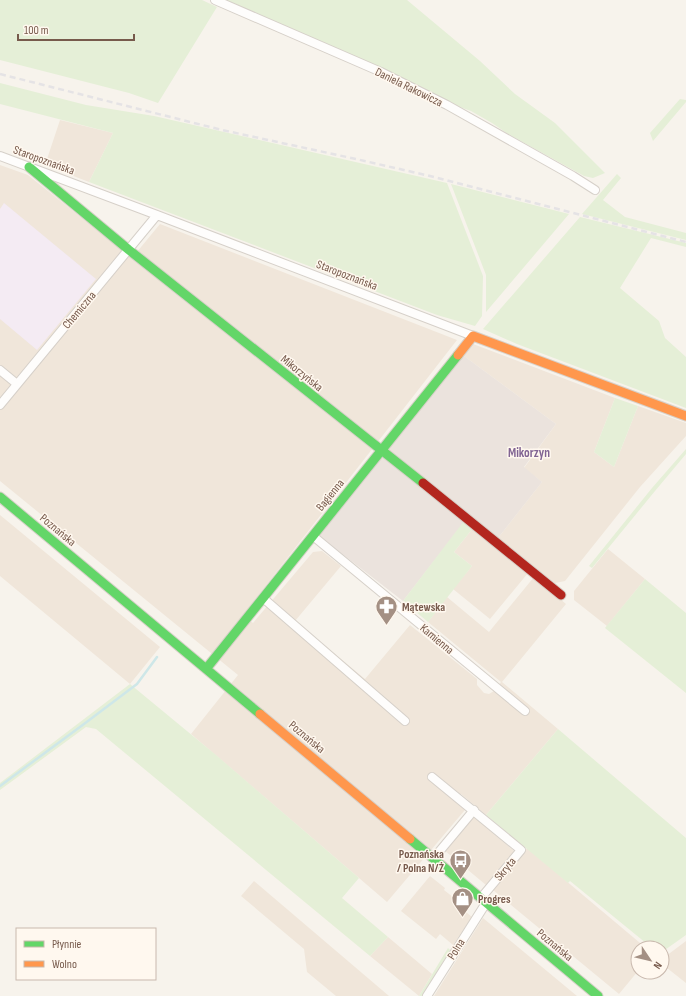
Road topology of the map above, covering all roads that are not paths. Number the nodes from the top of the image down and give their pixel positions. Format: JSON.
{"nodes":[{"id":1,"x":215,"y":0,"type":"edge"},
{"id":2,"x":0,"y":156,"type":"edge"},
{"id":3,"x":29,"y":167,"type":"junction"},
{"id":4,"x":62,"y":179,"type":"junction"},
{"id":5,"x":56,"y":190,"type":"junction"},
{"id":6,"x":595,"y":190,"type":"dead end"},
{"id":7,"x":157,"y":215,"type":"junction"},
{"id":8,"x":129,"y":250,"type":"junction"},
{"id":9,"x":473,"y":336,"type":"junction"},
{"id":10,"x":0,"y":370,"type":"edge"},
{"id":11,"x":17,"y":384,"type":"junction"},
{"id":12,"x":0,"y":404,"type":"edge"},
{"id":13,"x":686,"y":416,"type":"edge"},
{"id":14,"x":381,"y":451,"type":"junction"},
{"id":15,"x":0,"y":497,"type":"edge"},
{"id":16,"x":313,"y":536,"type":"junction"},
{"id":17,"x":561,"y":595,"type":"dead end"},
{"id":18,"x":263,"y":598,"type":"junction"},
{"id":19,"x":206,"y":669,"type":"junction"},
{"id":20,"x":525,"y":711,"type":"dead end"},
{"id":21,"x":405,"y":721,"type":"dead end"},
{"id":22,"x":432,"y":777,"type":"dead end"},
{"id":23,"x":474,"y":810,"type":"junction"},
{"id":24,"x":433,"y":859,"type":"junction"},
{"id":25,"x":483,"y":900,"type":"junction"},
{"id":26,"x":427,"y":996,"type":"edge"},
{"id":27,"x":598,"y":996,"type":"edge"}],
"edges":[{"from":1,"to":6,"type":"street","name":"Daniela Rakowicza"},
{"from":2,"to":3,"type":"street","name":"Staropoznańska"},
{"from":3,"to":4,"type":"street","name":"Staropoznańska"},
{"from":3,"to":5,"type":"street","name":"Mikorzyńska"},
{"from":4,"to":5,"type":"street"},
{"from":4,"to":7,"type":"street","name":"Staropoznańska"},
{"from":5,"to":8,"type":"street","name":"Mikorzyńska"},
{"from":7,"to":8,"type":"street","name":"Chemiczna"},
{"from":7,"to":9,"type":"street","name":"Staropoznańska"},
{"from":8,"to":11,"type":"street","name":"Chemiczna"},
{"from":8,"to":14,"type":"street","name":"Mikorzyńska"},
{"from":9,"to":13,"type":"street","name":"Staropoznańska"},
{"from":9,"to":14,"type":"street","name":"Bagienna"},
{"from":10,"to":11,"type":"street"},
{"from":11,"to":12,"type":"street","name":"Chemiczna"},
{"from":14,"to":16,"type":"street","name":"Bagienna"},
{"from":14,"to":17,"type":"street","name":"Mikorzyńska"},
{"from":15,"to":19,"type":"street","name":"Poznańska"},
{"from":16,"to":18,"type":"street","name":"Bagienna"},
{"from":16,"to":20,"type":"street","name":"Kamienna"},
{"from":18,"to":19,"type":"street","name":"Bagienna"},
{"from":18,"to":21,"type":"street"},
{"from":19,"to":24,"type":"street","name":"Poznańska"},
{"from":22,"to":23,"type":"street","name":"Skryta"},
{"from":23,"to":24,"type":"street"},
{"from":23,"to":25,"type":"street","name":"Skryta"},
{"from":24,"to":25,"type":"street","name":"Poznańska"},
{"from":25,"to":26,"type":"street","name":"Polna"},
{"from":25,"to":27,"type":"street","name":"Poznańska"}]}
